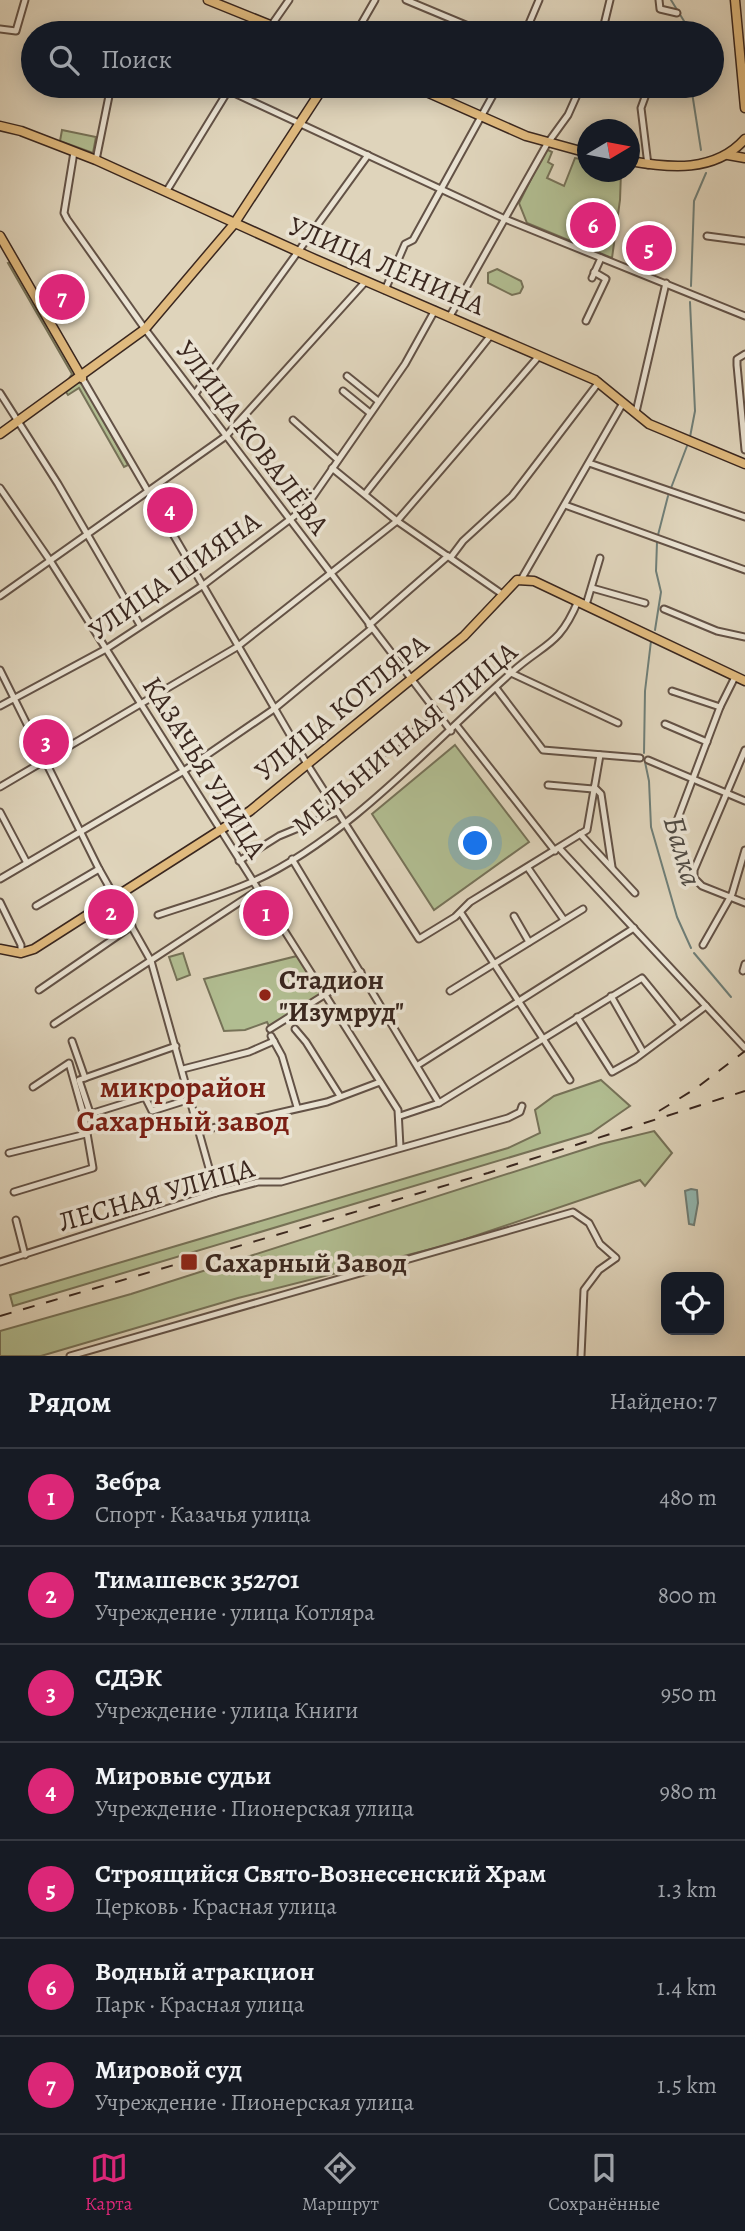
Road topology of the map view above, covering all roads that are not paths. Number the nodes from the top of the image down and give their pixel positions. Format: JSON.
{"nodes":[{"id":1,"x":25,"y":0,"type":"edge"},
{"id":2,"x":208,"y":0,"type":"edge"},
{"id":3,"x":289,"y":0,"type":"edge"},
{"id":4,"x":375,"y":0,"type":"edge"},
{"id":5,"x":406,"y":0,"type":"edge"},
{"id":6,"x":539,"y":0,"type":"edge"},
{"id":7,"x":610,"y":0,"type":"edge"},
{"id":8,"x":659,"y":0,"type":"edge"},
{"id":9,"x":729,"y":0,"type":"edge"},
{"id":10,"x":734,"y":0,"type":"edge"},
{"id":11,"x":677,"y":13,"type":"dead end"},
{"id":12,"x":251,"y":21,"type":"edge"},
{"id":13,"x":275,"y":21,"type":"edge"},
{"id":14,"x":363,"y":21,"type":"edge"},
{"id":15,"x":456,"y":21,"type":"edge"},
{"id":16,"x":530,"y":21,"type":"edge"},
{"id":17,"x":605,"y":21,"type":"edge"},
{"id":18,"x":0,"y":29,"type":"edge"},
{"id":19,"x":109,"y":98,"type":"edge"},
{"id":20,"x":222,"y":98,"type":"edge"},
{"id":21,"x":251,"y":98,"type":"edge"},
{"id":22,"x":317,"y":98,"type":"edge"},
{"id":23,"x":440,"y":98,"type":"edge"},
{"id":24,"x":492,"y":98,"type":"edge"},
{"id":25,"x":575,"y":98,"type":"edge"},
{"id":26,"x":645,"y":98,"type":"edge"},
{"id":27,"x":745,"y":107,"type":"edge"},
{"id":28,"x":482,"y":117,"type":"junction"},
{"id":29,"x":301,"y":123,"type":"junction"},
{"id":30,"x":0,"y":126,"type":"edge"},
{"id":31,"x":745,"y":139,"type":"edge"},
{"id":32,"x":547,"y":144,"type":"junction"},
{"id":33,"x":577,"y":151,"type":"edge"},
{"id":34,"x":74,"y":152,"type":"junction"},
{"id":35,"x":368,"y":155,"type":"junction"},
{"id":36,"x":722,"y":155,"type":"junction"},
{"id":37,"x":745,"y":158,"type":"edge"},
{"id":38,"x":96,"y":160,"type":"junction"},
{"id":39,"x":640,"y":163,"type":"edge"},
{"id":40,"x":648,"y":165,"type":"junction"},
{"id":41,"x":440,"y":189,"type":"junction"},
{"id":42,"x":166,"y":192,"type":"junction"},
{"id":43,"x":505,"y":219,"type":"junction"},
{"id":44,"x":234,"y":224,"type":"junction"},
{"id":45,"x":0,"y":236,"type":"edge"},
{"id":46,"x":707,"y":236,"type":"dead end"},
{"id":47,"x":745,"y":241,"type":"edge"},
{"id":48,"x":296,"y":251,"type":"junction"},
{"id":49,"x":601,"y":258,"type":"junction"},
{"id":50,"x":366,"y":281,"type":"junction"},
{"id":51,"x":666,"y":283,"type":"junction"},
{"id":52,"x":385,"y":290,"type":"junction"},
{"id":53,"x":435,"y":310,"type":"junction"},
{"id":54,"x":450,"y":316,"type":"junction"},
{"id":55,"x":745,"y":316,"type":"edge"},
{"id":56,"x":586,"y":321,"type":"dead end"},
{"id":57,"x":145,"y":329,"type":"junction"},
{"id":58,"x":491,"y":335,"type":"junction"},
{"id":59,"x":745,"y":354,"type":"edge"},
{"id":60,"x":540,"y":356,"type":"junction"},
{"id":61,"x":347,"y":376,"type":"dead end"},
{"id":62,"x":82,"y":378,"type":"junction"},
{"id":63,"x":599,"y":382,"type":"junction"},
{"id":64,"x":343,"y":391,"type":"dead end"},
{"id":65,"x":0,"y":393,"type":"edge"},
{"id":66,"x":195,"y":394,"type":"junction"},
{"id":67,"x":379,"y":401,"type":"junction"},
{"id":68,"x":624,"y":401,"type":"junction"},
{"id":69,"x":636,"y":412,"type":"junction"},
{"id":70,"x":370,"y":414,"type":"junction"},
{"id":71,"x":293,"y":420,"type":"dead end"},
{"id":72,"x":19,"y":422,"type":"junction"},
{"id":73,"x":0,"y":434,"type":"edge"},
{"id":74,"x":226,"y":436,"type":"junction"},
{"id":75,"x":745,"y":450,"type":"edge"},
{"id":76,"x":338,"y":460,"type":"junction"},
{"id":77,"x":589,"y":463,"type":"junction"},
{"id":78,"x":745,"y":464,"type":"edge"},
{"id":79,"x":332,"y":468,"type":"junction"},
{"id":80,"x":0,"y":488,"type":"edge"},
{"id":81,"x":147,"y":494,"type":"junction"},
{"id":82,"x":365,"y":494,"type":"junction"},
{"id":83,"x":565,"y":505,"type":"junction"},
{"id":84,"x":745,"y":517,"type":"edge"},
{"id":85,"x":290,"y":519,"type":"junction"},
{"id":86,"x":397,"y":520,"type":"junction"},
{"id":87,"x":88,"y":535,"type":"junction"},
{"id":88,"x":450,"y":556,"type":"junction"},
{"id":89,"x":600,"y":558,"type":"dead end"},
{"id":90,"x":51,"y":562,"type":"junction"},
{"id":91,"x":745,"y":570,"type":"edge"},
{"id":92,"x":330,"y":573,"type":"junction"},
{"id":93,"x":522,"y":578,"type":"junction"},
{"id":94,"x":202,"y":586,"type":"junction"},
{"id":95,"x":592,"y":588,"type":"junction"},
{"id":96,"x":502,"y":594,"type":"junction"},
{"id":97,"x":0,"y":596,"type":"edge"},
{"id":98,"x":582,"y":603,"type":"junction"},
{"id":99,"x":645,"y":603,"type":"dead end"},
{"id":100,"x":664,"y":609,"type":"dead end"},
{"id":101,"x":140,"y":625,"type":"junction"},
{"id":102,"x":370,"y":627,"type":"junction"},
{"id":103,"x":745,"y":637,"type":"edge"},
{"id":104,"x":237,"y":647,"type":"junction"},
{"id":105,"x":106,"y":649,"type":"junction"},
{"id":106,"x":0,"y":670,"type":"edge"},
{"id":107,"x":511,"y":673,"type":"junction"},
{"id":108,"x":735,"y":677,"type":"junction"},
{"id":109,"x":411,"y":681,"type":"junction"},
{"id":110,"x":745,"y":681,"type":"edge"},
{"id":111,"x":496,"y":688,"type":"junction"},
{"id":112,"x":672,"y":691,"type":"dead end"},
{"id":113,"x":15,"y":699,"type":"junction"},
{"id":114,"x":0,"y":706,"type":"edge"},
{"id":115,"x":141,"y":706,"type":"junction"},
{"id":116,"x":720,"y":708,"type":"junction"},
{"id":117,"x":274,"y":709,"type":"junction"},
{"id":118,"x":439,"y":716,"type":"junction"},
{"id":119,"x":618,"y":723,"type":"dead end"},
{"id":120,"x":665,"y":724,"type":"dead end"},
{"id":121,"x":457,"y":726,"type":"junction"},
{"id":122,"x":451,"y":731,"type":"junction"},
{"id":123,"x":707,"y":742,"type":"junction"},
{"id":124,"x":745,"y":750,"type":"edge"},
{"id":125,"x":600,"y":755,"type":"junction"},
{"id":126,"x":640,"y":758,"type":"dead end"},
{"id":127,"x":45,"y":759,"type":"junction"},
{"id":128,"x":648,"y":760,"type":"dead end"},
{"id":129,"x":307,"y":764,"type":"junction"},
{"id":130,"x":182,"y":772,"type":"junction"},
{"id":131,"x":355,"y":777,"type":"dead end"},
{"id":132,"x":691,"y":779,"type":"junction"},
{"id":133,"x":548,"y":785,"type":"dead end"},
{"id":134,"x":0,"y":787,"type":"edge"},
{"id":135,"x":593,"y":788,"type":"junction"},
{"id":136,"x":726,"y":793,"type":"junction"},
{"id":137,"x":745,"y":801,"type":"edge"},
{"id":138,"x":0,"y":812,"type":"edge"},
{"id":139,"x":337,"y":812,"type":"junction"},
{"id":140,"x":344,"y":822,"type":"junction"},
{"id":141,"x":675,"y":826,"type":"dead end"},
{"id":142,"x":222,"y":831,"type":"junction"},
{"id":143,"x":80,"y":832,"type":"junction"},
{"id":144,"x":580,"y":834,"type":"junction"},
{"id":145,"x":557,"y":850,"type":"junction"},
{"id":146,"x":745,"y":850,"type":"edge"},
{"id":147,"x":292,"y":859,"type":"junction"},
{"id":148,"x":239,"y":861,"type":"junction"},
{"id":149,"x":27,"y":863,"type":"junction"},
{"id":150,"x":612,"y":867,"type":"junction"},
{"id":151,"x":528,"y":868,"type":"junction"},
{"id":152,"x":99,"y":869,"type":"junction"},
{"id":153,"x":0,"y":878,"type":"edge"},
{"id":154,"x":253,"y":882,"type":"junction"},
{"id":155,"x":258,"y":890,"type":"junction"},
{"id":156,"x":635,"y":893,"type":"dead end"},
{"id":157,"x":729,"y":896,"type":"junction"},
{"id":158,"x":115,"y":898,"type":"junction"},
{"id":159,"x":0,"y":902,"type":"edge"},
{"id":160,"x":745,"y":903,"type":"edge"},
{"id":161,"x":36,"y":906,"type":"dead end"},
{"id":162,"x":583,"y":909,"type":"dead end"},
{"id":163,"x":461,"y":912,"type":"junction"},
{"id":164,"x":158,"y":915,"type":"dead end"},
{"id":165,"x":514,"y":916,"type":"dead end"},
{"id":166,"x":564,"y":920,"type":"junction"},
{"id":167,"x":132,"y":926,"type":"junction"},
{"id":168,"x":634,"y":928,"type":"junction"},
{"id":169,"x":529,"y":942,"type":"junction"},
{"id":170,"x":702,"y":945,"type":"dead end"},
{"id":171,"x":0,"y":949,"type":"edge"},
{"id":172,"x":21,"y":953,"type":"junction"},
{"id":173,"x":151,"y":961,"type":"junction"},
{"id":174,"x":492,"y":964,"type":"junction"},
{"id":175,"x":361,"y":972,"type":"junction"},
{"id":176,"x":39,"y":990,"type":"dead end"},
{"id":177,"x":450,"y":990,"type":"dead end"},
{"id":178,"x":324,"y":995,"type":"junction"},
{"id":179,"x":611,"y":996,"type":"junction"},
{"id":180,"x":518,"y":1002,"type":"junction"},
{"id":181,"x":706,"y":1006,"type":"junction"},
{"id":182,"x":577,"y":1017,"type":"junction"},
{"id":183,"x":54,"y":1024,"type":"dead end"},
{"id":184,"x":680,"y":1025,"type":"junction"},
{"id":185,"x":271,"y":1029,"type":"dead end"},
{"id":186,"x":295,"y":1029,"type":"dead end"},
{"id":187,"x":543,"y":1039,"type":"junction"},
{"id":188,"x":72,"y":1041,"type":"dead end"},
{"id":189,"x":176,"y":1046,"type":"junction"},
{"id":190,"x":745,"y":1048,"type":"edge"},
{"id":191,"x":643,"y":1052,"type":"junction"},
{"id":192,"x":418,"y":1065,"type":"junction"},
{"id":193,"x":183,"y":1069,"type":"junction"},
{"id":194,"x":85,"y":1078,"type":"junction"},
{"id":195,"x":570,"y":1080,"type":"dead end"},
{"id":196,"x":380,"y":1082,"type":"junction"},
{"id":197,"x":33,"y":1087,"type":"dead end"},
{"id":198,"x":340,"y":1096,"type":"junction"},
{"id":199,"x":190,"y":1099,"type":"junction"},
{"id":200,"x":439,"y":1103,"type":"junction"},
{"id":201,"x":522,"y":1106,"type":"dead end"},
{"id":202,"x":297,"y":1107,"type":"junction"},
{"id":203,"x":87,"y":1115,"type":"junction"},
{"id":204,"x":400,"y":1116,"type":"junction"},
{"id":205,"x":199,"y":1131,"type":"junction"},
{"id":206,"x":86,"y":1134,"type":"junction"},
{"id":207,"x":400,"y":1147,"type":"junction"},
{"id":208,"x":9,"y":1153,"type":"dead end"},
{"id":209,"x":14,"y":1192,"type":"dead end"},
{"id":210,"x":216,"y":1193,"type":"junction"},
{"id":211,"x":16,"y":1220,"type":"dead end"},
{"id":212,"x":25,"y":1255,"type":"junction"},
{"id":213,"x":0,"y":1262,"type":"edge"},
{"id":214,"x":70,"y":1356,"type":"edge"},
{"id":215,"x":581,"y":1356,"type":"edge"}],
"edges":[{"from":1,"to":18,"type":"street"},
{"from":2,"to":12,"type":"main road"},
{"from":3,"to":13,"type":"street"},
{"from":4,"to":14,"type":"street"},
{"from":5,"to":15,"type":"street"},
{"from":6,"to":16,"type":"street"},
{"from":7,"to":17,"type":"street"},
{"from":8,"to":11,"type":"street"},
{"from":9,"to":10,"type":"street"},
{"from":10,"to":27,"type":"main road"},
{"from":19,"to":38,"type":"street"},
{"from":20,"to":42,"type":"street"},
{"from":21,"to":29,"type":"street"},
{"from":22,"to":29,"type":"main road"},
{"from":23,"to":28,"type":"main road"},
{"from":24,"to":28,"type":"street"},
{"from":25,"to":32,"type":"street"},
{"from":26,"to":40,"type":"street"},
{"from":28,"to":32,"type":"main road"},
{"from":28,"to":41,"type":"street"},
{"from":29,"to":35,"type":"street"},
{"from":29,"to":44,"type":"main road"},
{"from":30,"to":34,"type":"main road","name":"УЛИЦА ЛЕНИНА"},
{"from":31,"to":36,"type":"main road"},
{"from":32,"to":33,"type":"main road"},
{"from":32,"to":43,"type":"street"},
{"from":34,"to":38,"type":"main road","name":"УЛИЦА ЛЕНИНА"},
{"from":34,"to":57,"type":"street","name":"УЛИЦА КОВАЛЁВА"},
{"from":35,"to":41,"type":"street"},
{"from":35,"to":48,"type":"street"},
{"from":36,"to":37,"type":"main road"},
{"from":36,"to":40,"type":"main road"},
{"from":38,"to":42,"type":"main road","name":"УЛИЦА ЛЕНИНА"},
{"from":39,"to":40,"type":"main road"},
{"from":41,"to":43,"type":"street"},
{"from":41,"to":52,"type":"street"},
{"from":42,"to":44,"type":"main road","name":"УЛИЦА ЛЕНИНА"},
{"from":43,"to":49,"type":"street"},
{"from":43,"to":54,"type":"street"},
{"from":44,"to":48,"type":"main road","name":"УЛИЦА ЛЕНИНА"},
{"from":44,"to":57,"type":"main road"},
{"from":45,"to":62,"type":"main road"},
{"from":46,"to":47,"type":"street"},
{"from":48,"to":50,"type":"main road","name":"УЛИЦА ЛЕНИНА"},
{"from":48,"to":66,"type":"street"},
{"from":49,"to":51,"type":"street"},
{"from":49,"to":56,"type":"street"},
{"from":50,"to":52,"type":"main road","name":"УЛИЦА ЛЕНИНА"},
{"from":50,"to":74,"type":"street"},
{"from":51,"to":55,"type":"street"},
{"from":51,"to":69,"type":"street"},
{"from":52,"to":53,"type":"main road","name":"УЛИЦА ЛЕНИНА"},
{"from":53,"to":54,"type":"main road","name":"УЛИЦА ЛЕНИНА"},
{"from":53,"to":67,"type":"street","name":"УЛИЦА ШИЯНА"},
{"from":54,"to":58,"type":"main road","name":"УЛИЦА ЛЕНИНА"},
{"from":57,"to":62,"type":"main road"},
{"from":57,"to":66,"type":"street","name":"УЛИЦА КОВАЛЁВА"},
{"from":58,"to":60,"type":"main road","name":"УЛИЦА ЛЕНИНА"},
{"from":58,"to":82,"type":"street"},
{"from":59,"to":75,"type":"street"},
{"from":60,"to":63,"type":"main road","name":"УЛИЦА ЛЕНИНА"},
{"from":60,"to":86,"type":"street"},
{"from":61,"to":67,"type":"street"},
{"from":62,"to":72,"type":"main road"},
{"from":62,"to":81,"type":"street"},
{"from":63,"to":68,"type":"main road","name":"УЛИЦА ЛЕНИНА"},
{"from":63,"to":88,"type":"street"},
{"from":64,"to":70,"type":"street"},
{"from":65,"to":72,"type":"street"},
{"from":66,"to":74,"type":"street","name":"УЛИЦА КОВАЛЁВА"},
{"from":67,"to":70,"type":"street","name":"УЛИЦА ШИЯНА"},
{"from":68,"to":69,"type":"main road","name":"УЛИЦА ЛЕНИНА"},
{"from":68,"to":77,"type":"street","name":"УЛИЦА КОТЛЯРА"},
{"from":69,"to":78,"type":"main road","name":"УЛИЦА ЛЕНИНА"},
{"from":70,"to":76,"type":"street","name":"УЛИЦА ШИЯНА"},
{"from":71,"to":76,"type":"street"},
{"from":72,"to":73,"type":"main road"},
{"from":72,"to":87,"type":"street"},
{"from":74,"to":81,"type":"street"},
{"from":74,"to":85,"type":"street","name":"УЛИЦА КОВАЛЁВА"},
{"from":76,"to":79,"type":"street","name":"УЛИЦА ШИЯНА"},
{"from":77,"to":83,"type":"street","name":"УЛИЦА КОТЛЯРА"},
{"from":77,"to":84,"type":"street"},
{"from":79,"to":82,"type":"street"},
{"from":79,"to":85,"type":"street","name":"УЛИЦА ШИЯНА"},
{"from":80,"to":90,"type":"street","name":"КАЗАЧЬЯ УЛИЦА"},
{"from":81,"to":87,"type":"street"},
{"from":81,"to":94,"type":"street"},
{"from":82,"to":86,"type":"street"},
{"from":83,"to":91,"type":"street"},
{"from":83,"to":93,"type":"street","name":"УЛИЦА КОТЛЯРА"},
{"from":85,"to":92,"type":"street","name":"УЛИЦА КОВАЛЁВА"},
{"from":85,"to":94,"type":"street","name":"УЛИЦА ШИЯНА"},
{"from":86,"to":88,"type":"street"},
{"from":86,"to":92,"type":"street"},
{"from":87,"to":90,"type":"street"},
{"from":87,"to":101,"type":"street"},
{"from":88,"to":96,"type":"street"},
{"from":88,"to":102,"type":"street"},
{"from":89,"to":95,"type":"street","name":"МЕЛЬНИЧНАЯ УЛИЦА"},
{"from":90,"to":97,"type":"street"},
{"from":90,"to":105,"type":"street","name":"КАЗАЧЬЯ УЛИЦА"},
{"from":92,"to":102,"type":"street","name":"УЛИЦА КОВАЛЁВА"},
{"from":92,"to":104,"type":"street"},
{"from":93,"to":96,"type":"main road","name":"УЛИЦА КОТЛЯРА"},
{"from":93,"to":98,"type":"main road"},
{"from":94,"to":101,"type":"street","name":"УЛИЦА ШИЯНА"},
{"from":94,"to":104,"type":"street"},
{"from":95,"to":98,"type":"street","name":"МЕЛЬНИЧНАЯ УЛИЦА"},
{"from":95,"to":99,"type":"street"},
{"from":96,"to":109,"type":"main road","name":"УЛИЦА КОТЛЯРА"},
{"from":98,"to":107,"type":"street","name":"МЕЛЬНИЧНАЯ УЛИЦА"},
{"from":98,"to":108,"type":"main road"},
{"from":100,"to":103,"type":"street"},
{"from":101,"to":105,"type":"street","name":"УЛИЦА ШИЯНА"},
{"from":102,"to":109,"type":"street","name":"УЛИЦА КОВАЛЁВА"},
{"from":102,"to":117,"type":"street"},
{"from":104,"to":115,"type":"street"},
{"from":104,"to":117,"type":"street"},
{"from":105,"to":113,"type":"street","name":"УЛИЦА ШИЯНА"},
{"from":105,"to":115,"type":"street","name":"КАЗАЧЬЯ УЛИЦА"},
{"from":106,"to":113,"type":"street"},
{"from":107,"to":111,"type":"street","name":"МЕЛЬНИЧНАЯ УЛИЦА"},
{"from":107,"to":119,"type":"street"},
{"from":108,"to":110,"type":"main road"},
{"from":108,"to":116,"type":"street"},
{"from":109,"to":118,"type":"street","name":"УЛИЦА КОВАЛЁВА"},
{"from":109,"to":129,"type":"main road","name":"УЛИЦА КОТЛЯРА"},
{"from":111,"to":121,"type":"street","name":"МЕЛЬНИЧНАЯ УЛИЦА"},
{"from":111,"to":125,"type":"street"},
{"from":112,"to":116,"type":"street"},
{"from":113,"to":114,"type":"street","name":"УЛИЦА ШИЯНА"},
{"from":113,"to":127,"type":"street"},
{"from":115,"to":127,"type":"street"},
{"from":115,"to":130,"type":"street","name":"КАЗАЧЬЯ УЛИЦА"},
{"from":116,"to":123,"type":"street"},
{"from":117,"to":129,"type":"street"},
{"from":117,"to":130,"type":"street"},
{"from":118,"to":122,"type":"street","name":"УЛИЦА КОВАЛЁВА"},
{"from":118,"to":131,"type":"street"},
{"from":120,"to":123,"type":"street"},
{"from":121,"to":122,"type":"street","name":"МЕЛЬНИЧНАЯ УЛИЦА"},
{"from":121,"to":145,"type":"street"},
{"from":122,"to":140,"type":"street","name":"МЕЛЬНИЧНАЯ УЛИЦА"},
{"from":123,"to":132,"type":"street"},
{"from":124,"to":136,"type":"street"},
{"from":125,"to":126,"type":"street"},
{"from":125,"to":135,"type":"street"},
{"from":127,"to":134,"type":"street"},
{"from":127,"to":143,"type":"street"},
{"from":128,"to":132,"type":"street"},
{"from":129,"to":139,"type":"street"},
{"from":129,"to":142,"type":"main road","name":"УЛИЦА КОТЛЯРА"},
{"from":130,"to":142,"type":"street","name":"КАЗАЧЬЯ УЛИЦА"},
{"from":130,"to":143,"type":"street"},
{"from":132,"to":136,"type":"street"},
{"from":132,"to":141,"type":"street"},
{"from":133,"to":135,"type":"street"},
{"from":135,"to":144,"type":"street"},
{"from":135,"to":150,"type":"street"},
{"from":136,"to":137,"type":"street"},
{"from":136,"to":157,"type":"street"},
{"from":138,"to":149,"type":"street"},
{"from":139,"to":140,"type":"street"},
{"from":139,"to":148,"type":"street"},
{"from":140,"to":147,"type":"street","name":"МЕЛЬНИЧНАЯ УЛИЦА"},
{"from":140,"to":163,"type":"street"},
{"from":142,"to":148,"type":"street","name":"КАЗАЧЬЯ УЛИЦА"},
{"from":142,"to":158,"type":"main road","name":"УЛИЦА КОТЛЯРА"},
{"from":143,"to":149,"type":"street"},
{"from":143,"to":152,"type":"street"},
{"from":144,"to":145,"type":"street"},
{"from":144,"to":150,"type":"street"},
{"from":145,"to":151,"type":"street"},
{"from":145,"to":168,"type":"street"},
{"from":146,"to":157,"type":"street"},
{"from":147,"to":154,"type":"street","name":"МЕЛЬНИЧНАЯ УЛИЦА"},
{"from":147,"to":175,"type":"street"},
{"from":148,"to":154,"type":"street","name":"КАЗАЧЬЯ УЛИЦА"},
{"from":149,"to":153,"type":"street"},
{"from":150,"to":156,"type":"street"},
{"from":151,"to":163,"type":"street"},
{"from":151,"to":166,"type":"street"},
{"from":152,"to":158,"type":"street"},
{"from":152,"to":161,"type":"street"},
{"from":154,"to":155,"type":"street","name":"КАЗАЧЬЯ УЛИЦА"},
{"from":154,"to":164,"type":"street","name":"МЕЛЬНИЧНАЯ УЛИЦА"},
{"from":155,"to":173,"type":"street"},
{"from":155,"to":178,"type":"street","name":"КАЗАЧЬЯ УЛИЦА"},
{"from":157,"to":160,"type":"street"},
{"from":157,"to":170,"type":"street"},
{"from":158,"to":167,"type":"street"},
{"from":158,"to":172,"type":"main road","name":"УЛИЦА КОТЛЯРА"},
{"from":159,"to":172,"type":"street"},
{"from":162,"to":166,"type":"street"},
{"from":163,"to":174,"type":"street"},
{"from":165,"to":169,"type":"street"},
{"from":166,"to":169,"type":"street"},
{"from":167,"to":173,"type":"street"},
{"from":167,"to":176,"type":"street"},
{"from":168,"to":180,"type":"street"},
{"from":168,"to":181,"type":"street"},
{"from":169,"to":174,"type":"street"},
{"from":171,"to":172,"type":"main road"},
{"from":173,"to":183,"type":"street"},
{"from":173,"to":189,"type":"street"},
{"from":174,"to":177,"type":"street"},
{"from":174,"to":180,"type":"street"},
{"from":175,"to":178,"type":"street"},
{"from":175,"to":192,"type":"street"},
{"from":178,"to":185,"type":"street"},
{"from":178,"to":196,"type":"street","name":"КАЗАЧЬЯ УЛИЦА"},
{"from":179,"to":182,"type":"street"},
{"from":179,"to":184,"type":"street"},
{"from":179,"to":191,"type":"street"},
{"from":180,"to":187,"type":"street"},
{"from":180,"to":192,"type":"street"},
{"from":181,"to":184,"type":"street"},
{"from":181,"to":190,"type":"street"},
{"from":182,"to":187,"type":"street"},
{"from":182,"to":191,"type":"street"},
{"from":184,"to":191,"type":"street"},
{"from":186,"to":198,"type":"street"},
{"from":187,"to":195,"type":"street"},
{"from":187,"to":200,"type":"street"},
{"from":188,"to":194,"type":"street"},
{"from":189,"to":193,"type":"street"},
{"from":189,"to":194,"type":"street"},
{"from":192,"to":200,"type":"street"},
{"from":193,"to":199,"type":"street"},
{"from":193,"to":202,"type":"street"},
{"from":194,"to":203,"type":"street"},
{"from":196,"to":198,"type":"street"},
{"from":196,"to":204,"type":"street","name":"КАЗАЧЬЯ УЛИЦА"},
{"from":197,"to":203,"type":"street"},
{"from":198,"to":202,"type":"street"},
{"from":199,"to":203,"type":"street"},
{"from":199,"to":205,"type":"street"},
{"from":200,"to":204,"type":"street"},
{"from":201,"to":207,"type":"street","name":"ЛЕСНАЯ УЛИЦА"},
{"from":202,"to":205,"type":"street"},
{"from":203,"to":206,"type":"street"},
{"from":204,"to":207,"type":"street"},
{"from":205,"to":210,"type":"street"},
{"from":206,"to":208,"type":"street"},
{"from":206,"to":209,"type":"street"},
{"from":207,"to":210,"type":"street","name":"ЛЕСНАЯ УЛИЦА"},
{"from":210,"to":212,"type":"street","name":"ЛЕСНАЯ УЛИЦА"},
{"from":211,"to":212,"type":"street"},
{"from":212,"to":213,"type":"street","name":"ЛЕСНАЯ УЛИЦА"},
{"from":214,"to":215,"type":"street"}]}
